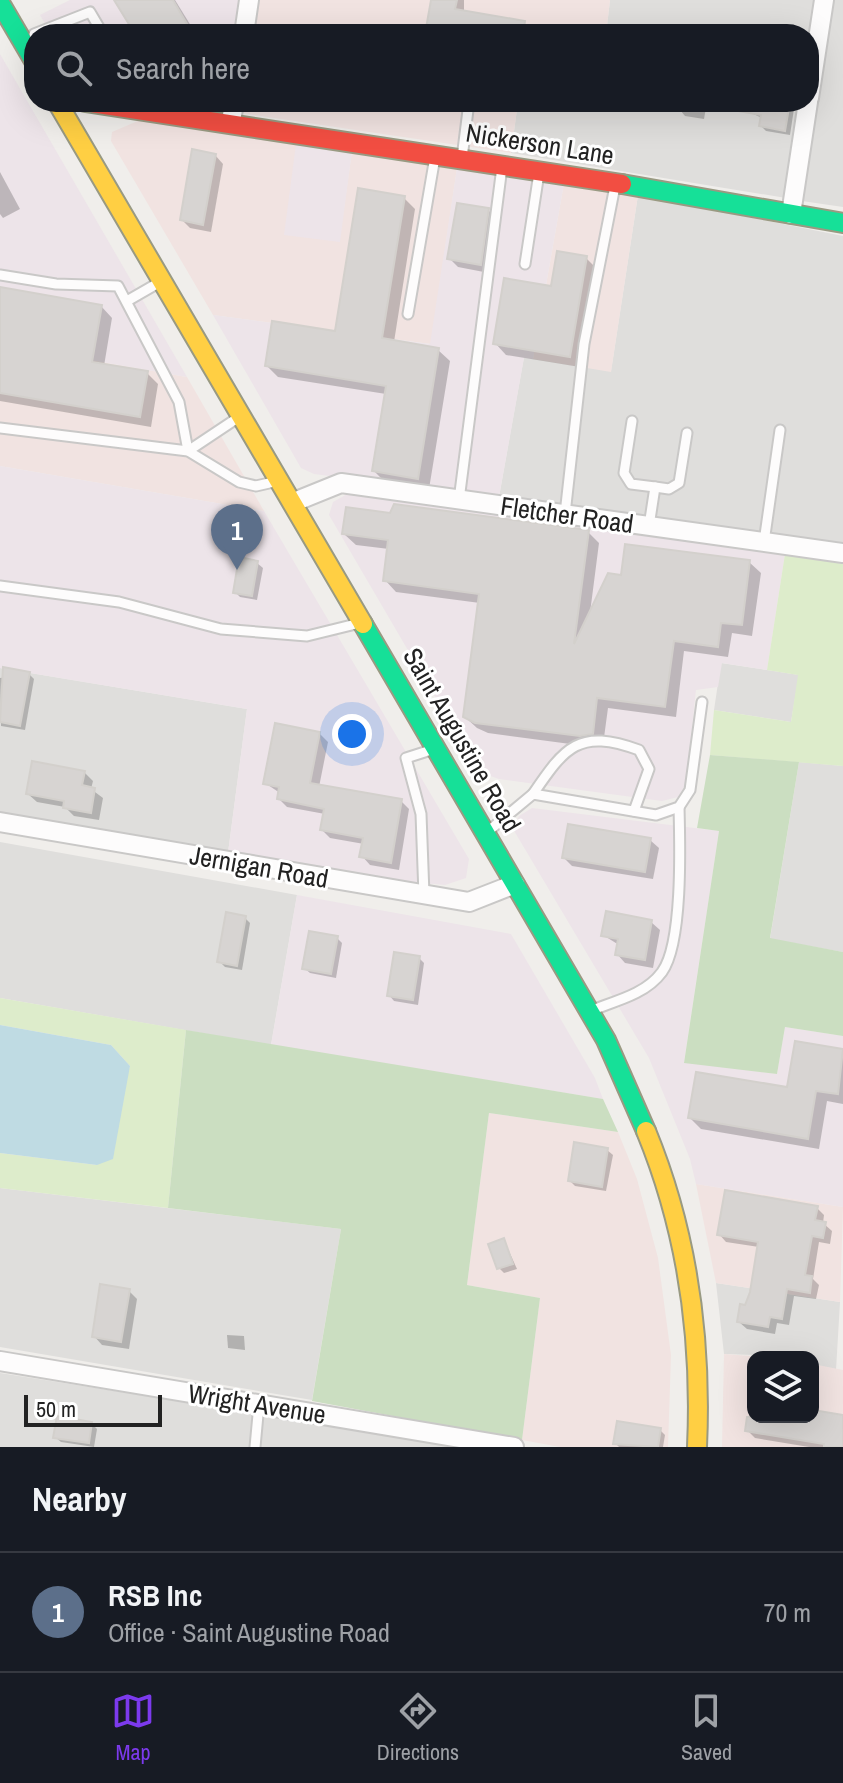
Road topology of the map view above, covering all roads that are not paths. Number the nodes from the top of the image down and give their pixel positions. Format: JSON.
{"nodes":[{"id":1,"x":249,"y":0,"type":"edge"},
{"id":2,"x":824,"y":0,"type":"edge"},
{"id":3,"x":0,"y":3,"type":"edge"},
{"id":4,"x":60,"y":24,"type":"edge"},
{"id":5,"x":97,"y":24,"type":"edge"},
{"id":6,"x":245,"y":24,"type":"edge"},
{"id":7,"x":24,"y":29,"type":"edge"},
{"id":8,"x":819,"y":33,"type":"edge"},
{"id":9,"x":63,"y":112,"type":"edge"},
{"id":10,"x":161,"y":112,"type":"edge"},
{"id":11,"x":232,"y":112,"type":"edge"},
{"id":12,"x":468,"y":112,"type":"edge"},
{"id":13,"x":807,"y":112,"type":"edge"},
{"id":14,"x":231,"y":122,"type":"junction"},
{"id":15,"x":435,"y":154,"type":"junction"},
{"id":16,"x":462,"y":158,"type":"junction"},
{"id":17,"x":503,"y":164,"type":"junction"},
{"id":18,"x":540,"y":170,"type":"junction"},
{"id":19,"x":616,"y":182,"type":"junction"},
{"id":20,"x":791,"y":214,"type":"junction"},
{"id":21,"x":843,"y":223,"type":"edge"},
{"id":22,"x":525,"y":264,"type":"dead end"},
{"id":23,"x":0,"y":275,"type":"edge"},
{"id":24,"x":163,"y":280,"type":"junction"},
{"id":25,"x":127,"y":301,"type":"junction"},
{"id":26,"x":408,"y":314,"type":"dead end"},
{"id":27,"x":242,"y":415,"type":"junction"},
{"id":28,"x":632,"y":421,"type":"dead end"},
{"id":29,"x":0,"y":428,"type":"edge"},
{"id":30,"x":780,"y":430,"type":"dead end"},
{"id":31,"x":687,"y":433,"type":"dead end"},
{"id":32,"x":188,"y":451,"type":"junction"},
{"id":33,"x":281,"y":480,"type":"junction"},
{"id":34,"x":655,"y":487,"type":"junction"},
{"id":35,"x":459,"y":500,"type":"junction"},
{"id":36,"x":294,"y":502,"type":"junction"},
{"id":37,"x":565,"y":514,"type":"junction"},
{"id":38,"x":649,"y":526,"type":"junction"},
{"id":39,"x":764,"y":542,"type":"junction"},
{"id":40,"x":843,"y":553,"type":"edge"},
{"id":41,"x":0,"y":586,"type":"edge"},
{"id":42,"x":363,"y":622,"type":"junction"},
{"id":43,"x":702,"y":702,"type":"dead end"},
{"id":44,"x":437,"y":748,"type":"junction"},
{"id":45,"x":533,"y":794,"type":"junction"},
{"id":46,"x":679,"y":807,"type":"junction"},
{"id":47,"x":634,"y":811,"type":"junction"},
{"id":48,"x":0,"y":822,"type":"edge"},
{"id":49,"x":486,"y":833,"type":"junction"},
{"id":50,"x":515,"y":884,"type":"junction"},
{"id":51,"x":424,"y":895,"type":"junction"},
{"id":52,"x":589,"y":1011,"type":"junction"},
{"id":53,"x":0,"y":1361,"type":"edge"},
{"id":54,"x":259,"y":1404,"type":"junction"},
{"id":55,"x":255,"y":1447,"type":"edge"},
{"id":56,"x":514,"y":1447,"type":"edge"},
{"id":57,"x":697,"y":1447,"type":"edge"}],
"edges":[{"from":1,"to":6,"type":"street"},
{"from":2,"to":8,"type":"street"},
{"from":3,"to":7,"type":"main road"},
{"from":4,"to":5,"type":"lane"},
{"from":9,"to":24,"type":"main road","name":"Saint Augustine Road"},
{"from":10,"to":14,"type":"main road","name":"Nickerson Lane"},
{"from":11,"to":14,"type":"street"},
{"from":12,"to":16,"type":"lane"},
{"from":13,"to":20,"type":"street"},
{"from":14,"to":15,"type":"main road","name":"Nickerson Lane"},
{"from":15,"to":16,"type":"main road","name":"Nickerson Lane"},
{"from":15,"to":26,"type":"lane"},
{"from":16,"to":17,"type":"main road","name":"Nickerson Lane"},
{"from":17,"to":18,"type":"main road","name":"Nickerson Lane"},
{"from":17,"to":35,"type":"lane"},
{"from":18,"to":19,"type":"main road","name":"Nickerson Lane"},
{"from":18,"to":22,"type":"lane"},
{"from":19,"to":20,"type":"main road","name":"Nickerson Lane"},
{"from":19,"to":37,"type":"lane"},
{"from":20,"to":21,"type":"main road","name":"Nickerson Lane"},
{"from":23,"to":25,"type":"lane"},
{"from":24,"to":25,"type":"lane"},
{"from":24,"to":27,"type":"main road","name":"Saint Augustine Road"},
{"from":25,"to":32,"type":"lane"},
{"from":27,"to":32,"type":"lane"},
{"from":27,"to":33,"type":"main road","name":"Saint Augustine Road"},
{"from":28,"to":34,"type":"lane"},
{"from":29,"to":32,"type":"lane"},
{"from":30,"to":39,"type":"lane"},
{"from":31,"to":34,"type":"lane"},
{"from":32,"to":33,"type":"lane"},
{"from":33,"to":36,"type":"main road","name":"Saint Augustine Road"},
{"from":34,"to":38,"type":"lane"},
{"from":35,"to":36,"type":"street","name":"Fletcher Road"},
{"from":35,"to":37,"type":"street","name":"Fletcher Road"},
{"from":36,"to":42,"type":"main road","name":"Saint Augustine Road"},
{"from":37,"to":38,"type":"street","name":"Fletcher Road"},
{"from":38,"to":39,"type":"street","name":"Fletcher Road"},
{"from":39,"to":40,"type":"street","name":"Fletcher Road"},
{"from":41,"to":42,"type":"lane"},
{"from":42,"to":44,"type":"main road","name":"Saint Augustine Road"},
{"from":43,"to":46,"type":"lane"},
{"from":44,"to":49,"type":"main road","name":"Saint Augustine Road"},
{"from":44,"to":51,"type":"lane"},
{"from":45,"to":47,"type":"lane"},
{"from":45,"to":47,"type":"lane"},
{"from":45,"to":49,"type":"lane"},
{"from":46,"to":47,"type":"lane"},
{"from":46,"to":52,"type":"lane"},
{"from":48,"to":51,"type":"street","name":"Jernigan Road"},
{"from":49,"to":50,"type":"main road","name":"Saint Augustine Road"},
{"from":50,"to":51,"type":"street","name":"Jernigan Road"},
{"from":50,"to":52,"type":"main road","name":"Saint Augustine Road"},
{"from":52,"to":57,"type":"main road","name":"Saint Augustine Road"},
{"from":53,"to":54,"type":"street","name":"Wright Avenue"},
{"from":54,"to":55,"type":"lane"},
{"from":54,"to":56,"type":"street","name":"Wright Avenue"}]}
